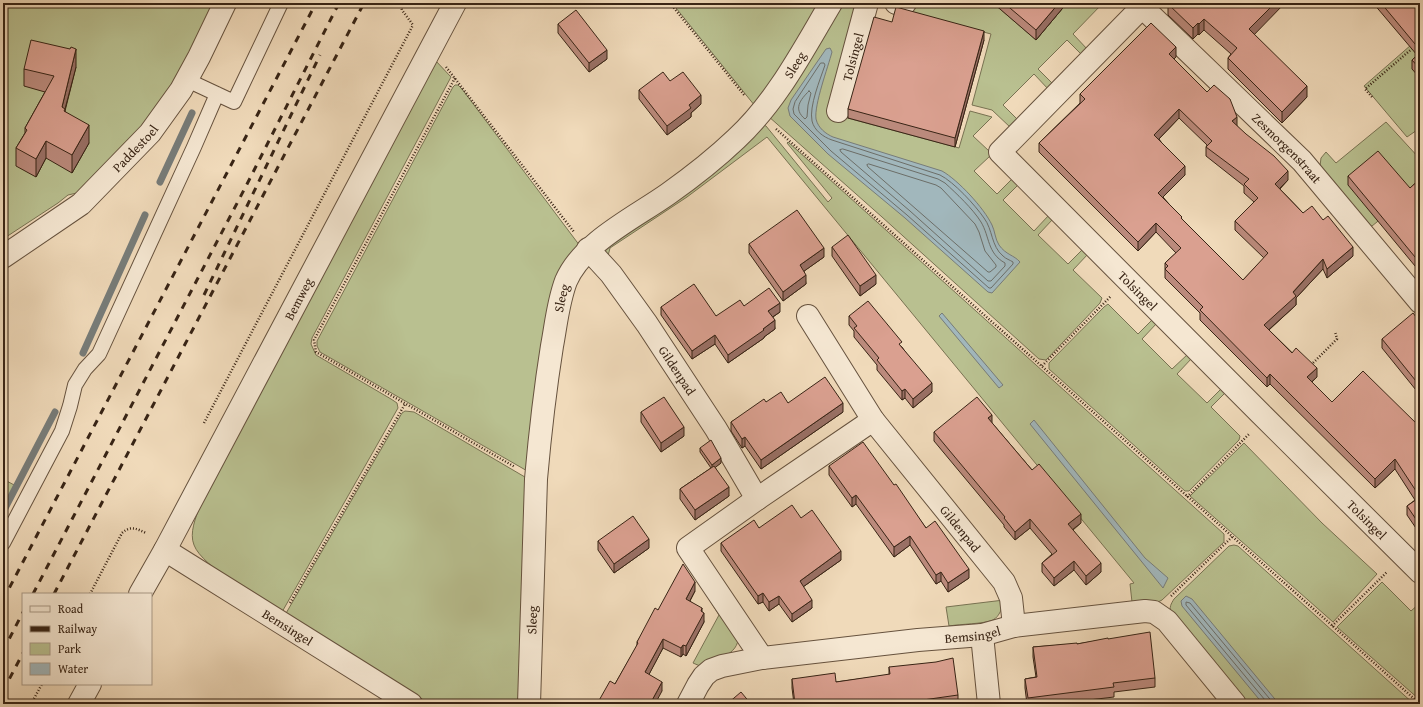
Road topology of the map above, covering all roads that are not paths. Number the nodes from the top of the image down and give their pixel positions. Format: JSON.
{"nodes":[{"id":1,"x":225,"y":3,"type":"edge"},
{"id":2,"x":281,"y":3,"type":"edge"},
{"id":3,"x":455,"y":3,"type":"edge"},
{"id":4,"x":831,"y":3,"type":"edge"},
{"id":5,"x":867,"y":3,"type":"edge"},
{"id":6,"x":896,"y":3,"type":"edge"},
{"id":7,"x":905,"y":3,"type":"edge"},
{"id":8,"x":1142,"y":4,"type":"edge"},
{"id":9,"x":187,"y":80,"type":"junction"},
{"id":10,"x":217,"y":94,"type":"junction"},
{"id":11,"x":838,"y":111,"type":"dead end"},
{"id":12,"x":588,"y":250,"type":"junction"},
{"id":13,"x":3,"y":257,"type":"edge"},
{"id":14,"x":1420,"y":302,"type":"edge"},
{"id":15,"x":808,"y":316,"type":"dead end"},
{"id":16,"x":873,"y":420,"type":"junction"},
{"id":17,"x":757,"y":498,"type":"junction"},
{"id":18,"x":3,"y":543,"type":"edge"},
{"id":19,"x":166,"y":548,"type":"junction"},
{"id":20,"x":1420,"y":572,"type":"edge"},
{"id":21,"x":141,"y":593,"type":"edge"},
{"id":22,"x":1014,"y":626,"type":"junction"},
{"id":23,"x":982,"y":635,"type":"junction"},
{"id":24,"x":762,"y":658,"type":"junction"},
{"id":25,"x":89,"y":685,"type":"edge"},
{"id":26,"x":79,"y":704,"type":"edge"},
{"id":27,"x":411,"y":704,"type":"edge"},
{"id":28,"x":529,"y":704,"type":"edge"},
{"id":29,"x":688,"y":704,"type":"edge"},
{"id":30,"x":989,"y":704,"type":"edge"},
{"id":31,"x":1235,"y":704,"type":"edge"}],
"edges":[{"from":1,"to":9,"type":"street","name":"Paddestoel"},
{"from":2,"to":10,"type":"lane"},
{"from":3,"to":19,"type":"street","name":"Bemweg"},
{"from":4,"to":12,"type":"street","name":"Sleeg"},
{"from":5,"to":11,"type":"street","name":"Tolsingel"},
{"from":6,"to":7,"type":"street"},
{"from":8,"to":14,"type":"street","name":"Zesmorgenstraat"},
{"from":8,"to":20,"type":"street","name":"Tolsingel"},
{"from":9,"to":10,"type":"lane"},
{"from":9,"to":13,"type":"street","name":"Paddestoel"},
{"from":10,"to":18,"type":"lane"},
{"from":12,"to":17,"type":"street","name":"Gildenpad"},
{"from":12,"to":28,"type":"street","name":"Sleeg"},
{"from":15,"to":16,"type":"street","name":"Gildenpad"},
{"from":16,"to":17,"type":"street"},
{"from":16,"to":22,"type":"street","name":"Gildenpad"},
{"from":17,"to":24,"type":"street"},
{"from":19,"to":21,"type":"street","name":"Bemweg"},
{"from":19,"to":27,"type":"street","name":"Bemsingel"},
{"from":22,"to":23,"type":"street","name":"Bemsingel"},
{"from":22,"to":31,"type":"street","name":"Bemsingel"},
{"from":23,"to":24,"type":"street","name":"Bemsingel"},
{"from":23,"to":30,"type":"street"},
{"from":24,"to":29,"type":"street","name":"Bemsingel"},
{"from":25,"to":26,"type":"street"}]}
